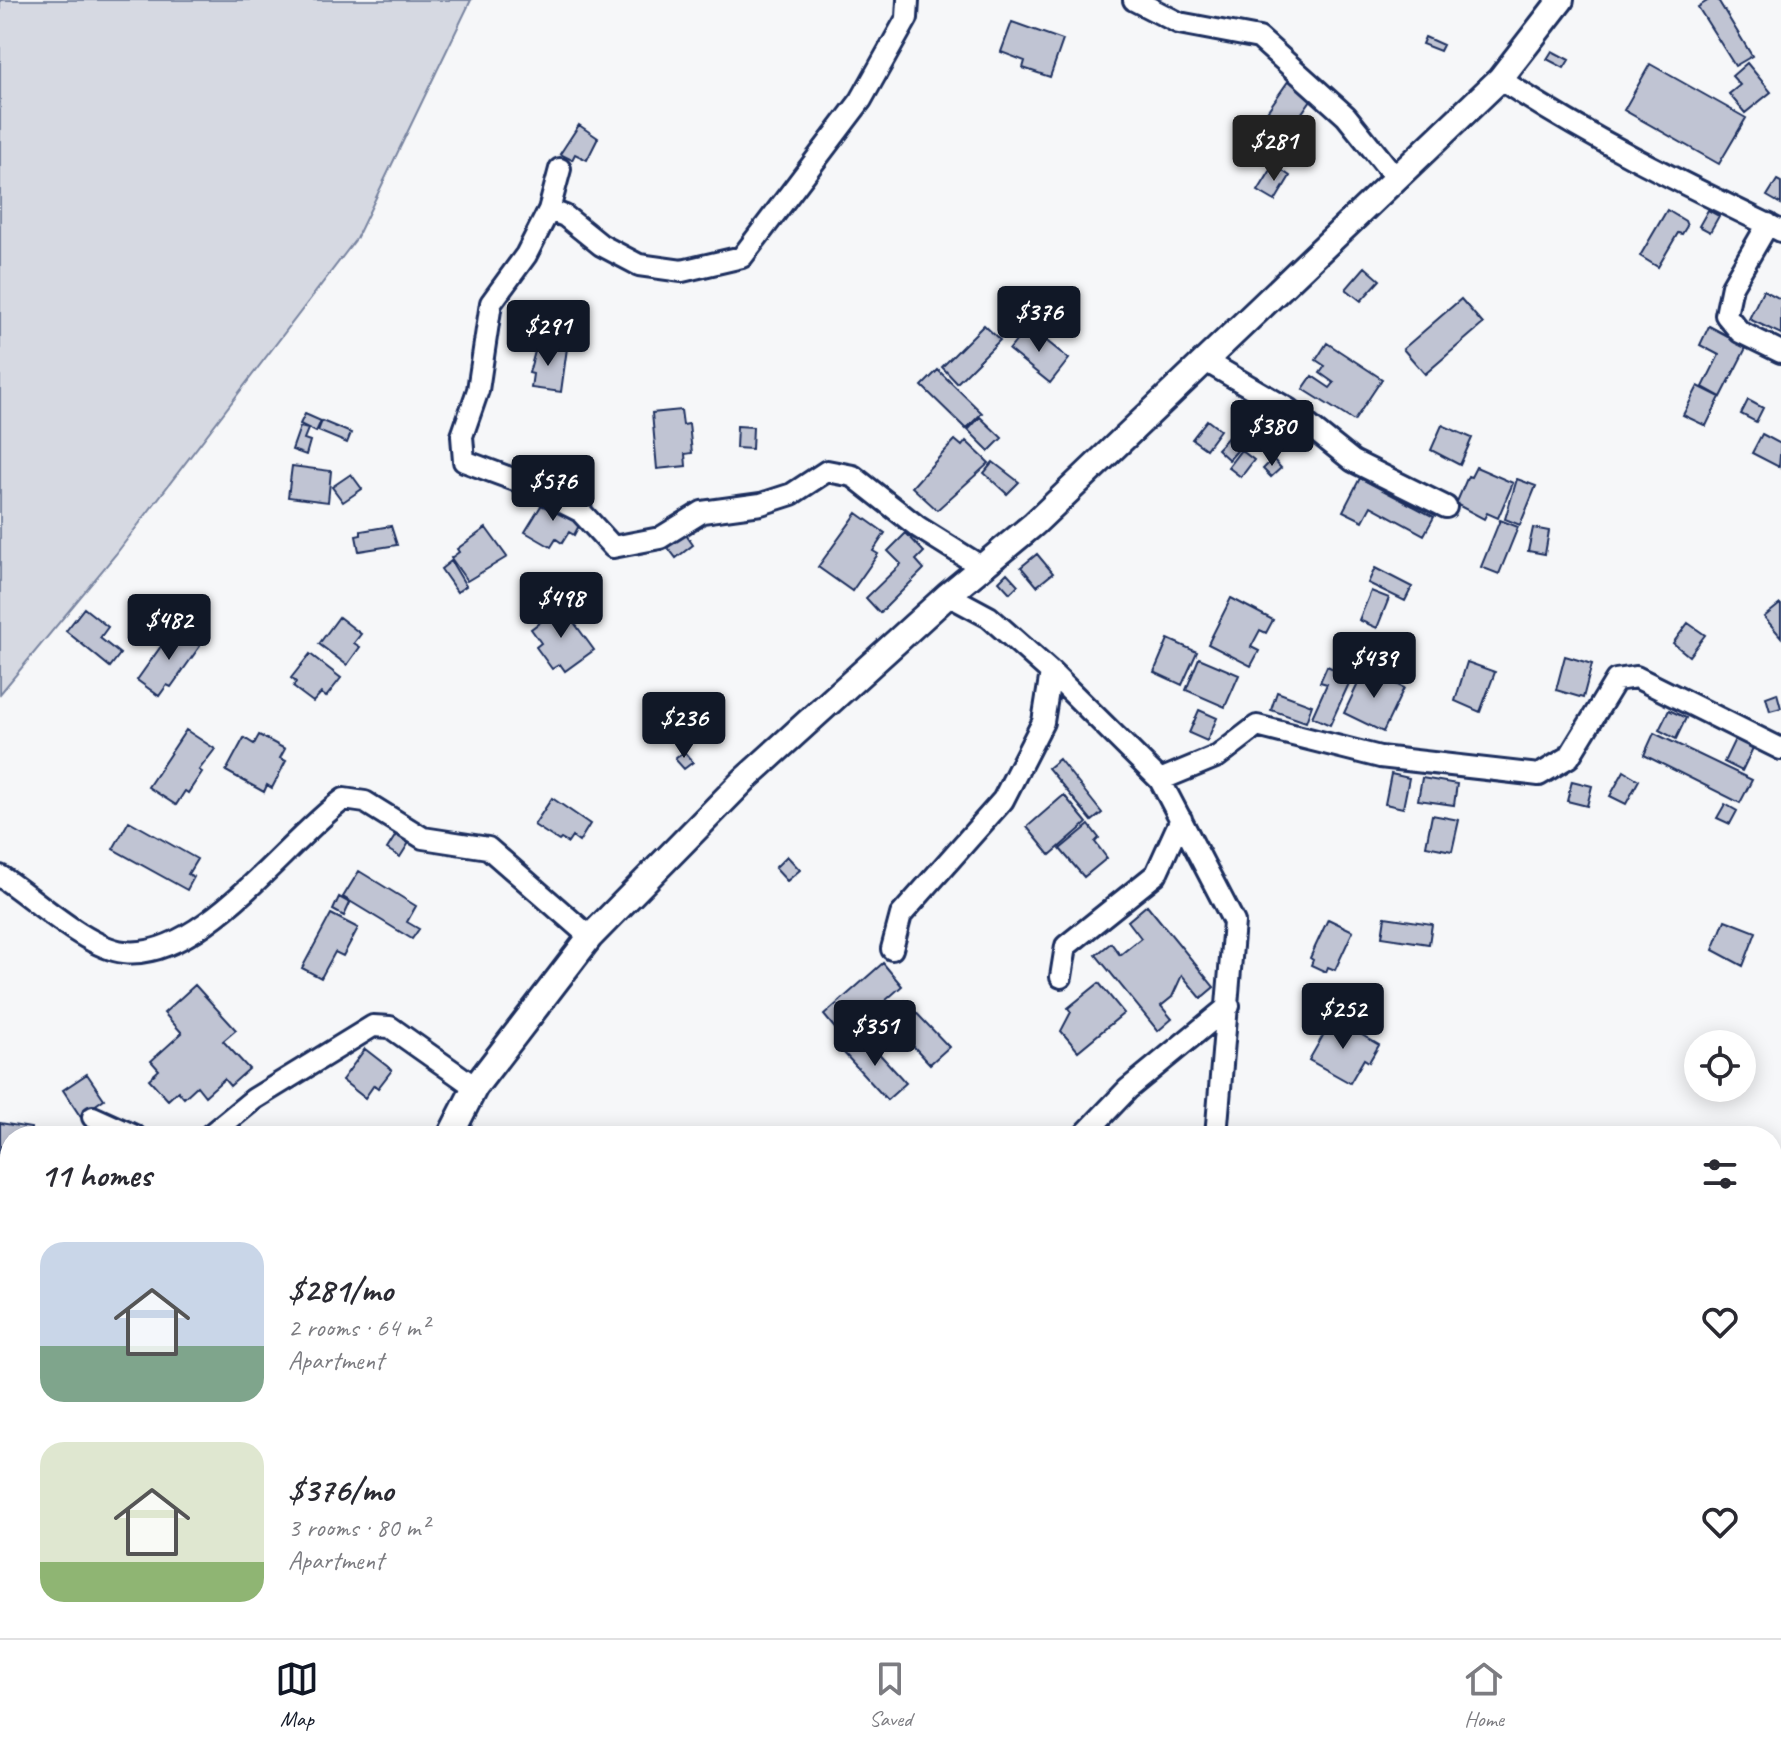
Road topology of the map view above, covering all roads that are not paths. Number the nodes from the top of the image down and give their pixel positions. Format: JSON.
{"nodes":[{"id":1,"x":908,"y":0,"type":"edge"},
{"id":2,"x":1134,"y":0,"type":"edge"},
{"id":3,"x":1561,"y":0,"type":"edge"},
{"id":4,"x":1156,"y":5,"type":"edge"},
{"id":5,"x":1500,"y":79,"type":"junction"},
{"id":6,"x":560,"y":169,"type":"dead end"},
{"id":7,"x":1395,"y":177,"type":"junction"},
{"id":8,"x":549,"y":210,"type":"junction"},
{"id":9,"x":1774,"y":227,"type":"edge"},
{"id":10,"x":1781,"y":352,"type":"edge"},
{"id":11,"x":1204,"y":360,"type":"junction"},
{"id":12,"x":1446,"y":507,"type":"dead end"},
{"id":13,"x":982,"y":567,"type":"junction"},
{"id":14,"x":948,"y":595,"type":"junction"},
{"id":15,"x":1051,"y":672,"type":"junction"},
{"id":16,"x":1781,"y":749,"type":"edge"},
{"id":17,"x":1160,"y":780,"type":"junction"},
{"id":18,"x":1181,"y":819,"type":"junction"},
{"id":19,"x":0,"y":876,"type":"edge"},
{"id":20,"x":590,"y":937,"type":"junction"},
{"id":21,"x":892,"y":949,"type":"dead end"},
{"id":22,"x":1061,"y":977,"type":"dead end"},
{"id":23,"x":1229,"y":1006,"type":"junction"},
{"id":24,"x":475,"y":1087,"type":"junction"},
{"id":25,"x":93,"y":1117,"type":"dead end"},
{"id":26,"x":113,"y":1126,"type":"edge"},
{"id":27,"x":221,"y":1126,"type":"edge"},
{"id":28,"x":455,"y":1126,"type":"edge"},
{"id":29,"x":1093,"y":1126,"type":"edge"},
{"id":30,"x":1217,"y":1126,"type":"edge"}],
"edges":[{"from":1,"to":8,"type":"street"},
{"from":2,"to":4,"type":"street"},
{"from":3,"to":5,"type":"street"},
{"from":4,"to":7,"type":"street"},
{"from":5,"to":7,"type":"street"},
{"from":5,"to":9,"type":"street"},
{"from":6,"to":8,"type":"street"},
{"from":7,"to":11,"type":"street"},
{"from":8,"to":13,"type":"street"},
{"from":9,"to":10,"type":"street"},
{"from":11,"to":12,"type":"street"},
{"from":11,"to":13,"type":"street"},
{"from":13,"to":14,"type":"street"},
{"from":14,"to":15,"type":"street"},
{"from":14,"to":20,"type":"street"},
{"from":15,"to":17,"type":"street"},
{"from":15,"to":21,"type":"street"},
{"from":16,"to":17,"type":"street"},
{"from":17,"to":18,"type":"street"},
{"from":18,"to":22,"type":"street"},
{"from":18,"to":23,"type":"street"},
{"from":19,"to":20,"type":"street"},
{"from":20,"to":24,"type":"street"},
{"from":23,"to":29,"type":"street"},
{"from":23,"to":30,"type":"street"},
{"from":24,"to":27,"type":"street"},
{"from":24,"to":28,"type":"street"},
{"from":25,"to":26,"type":"street"}]}
